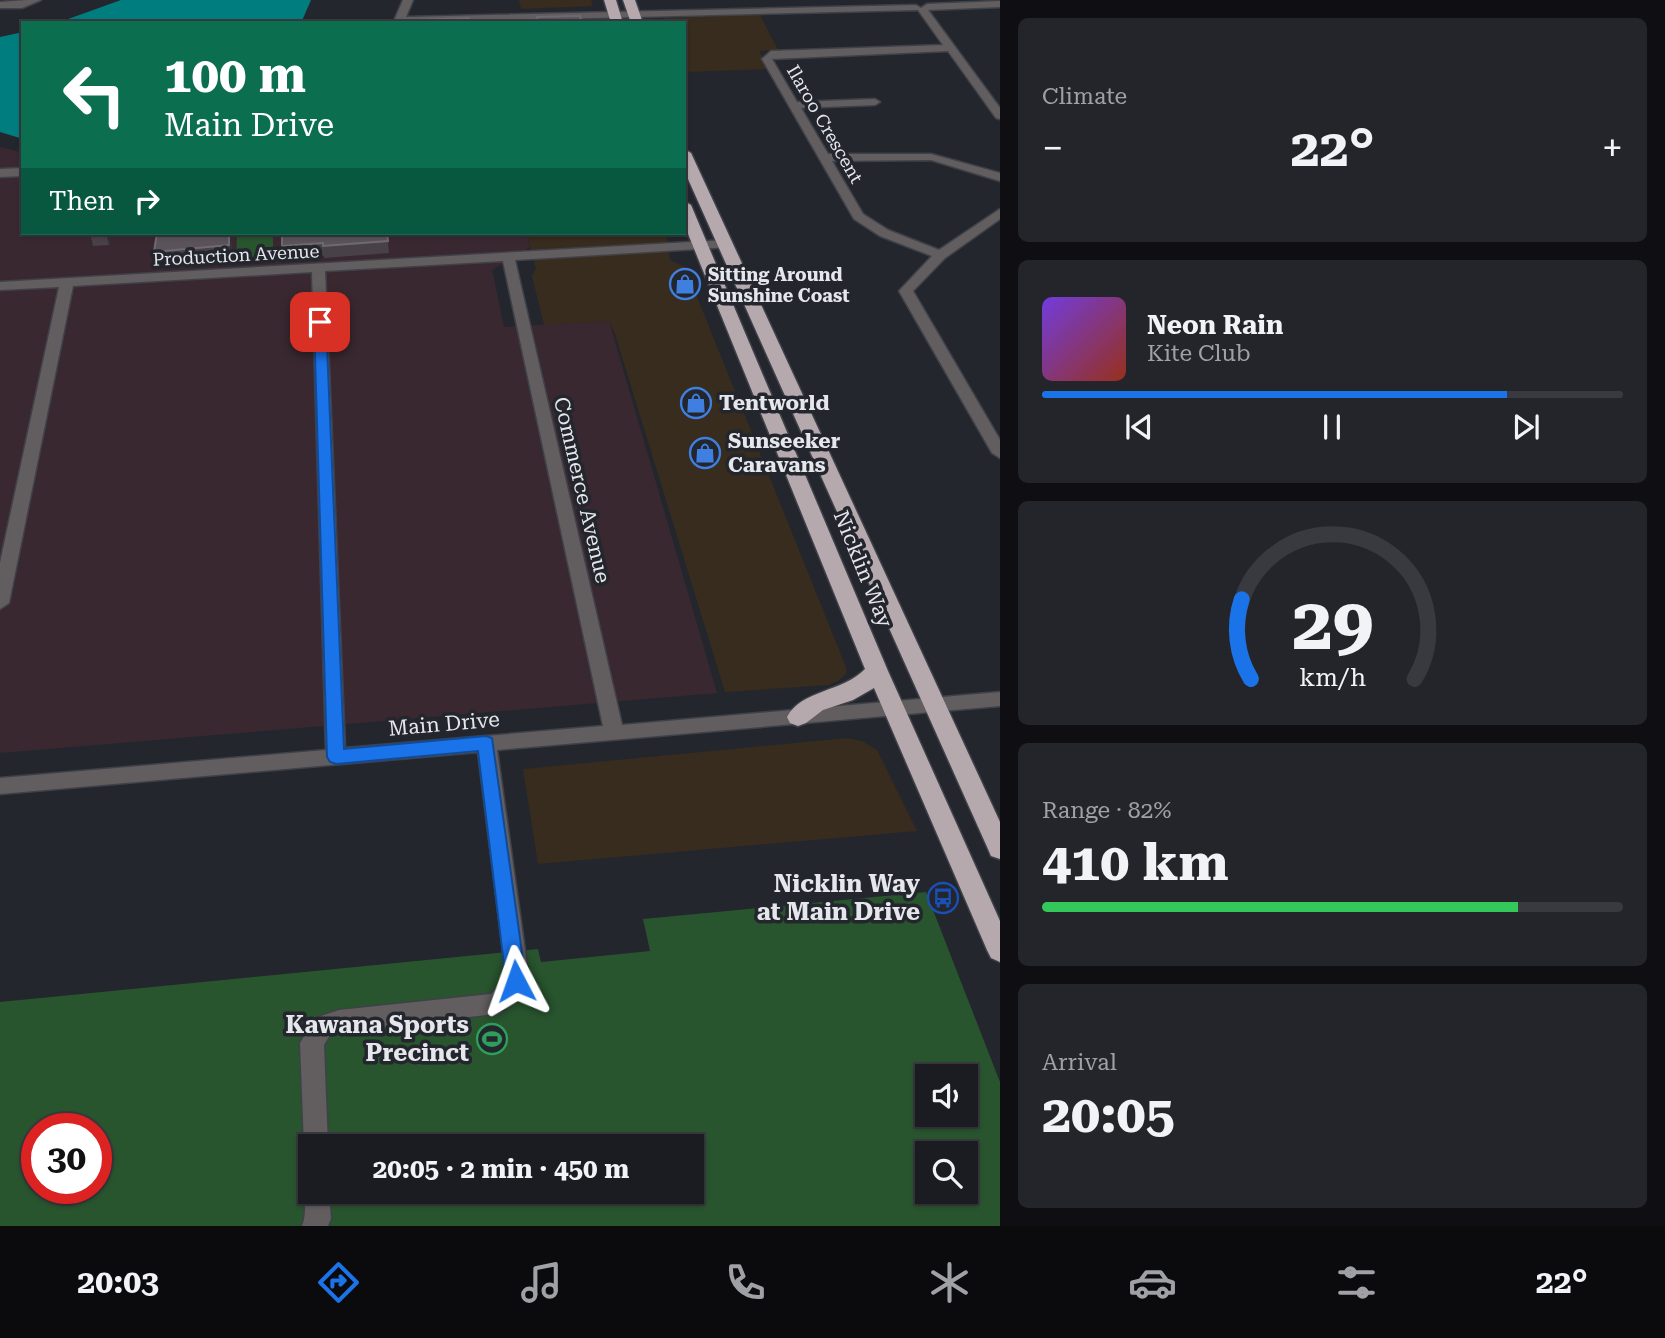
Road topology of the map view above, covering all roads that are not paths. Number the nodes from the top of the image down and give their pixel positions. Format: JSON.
{"nodes":[{"id":1,"x":36,"y":0,"type":"edge"},
{"id":2,"x":408,"y":0,"type":"edge"},
{"id":3,"x":610,"y":0,"type":"edge"},
{"id":4,"x":629,"y":0,"type":"edge"},
{"id":5,"x":742,"y":0,"type":"edge"},
{"id":6,"x":1000,"y":4,"type":"edge"},
{"id":7,"x":0,"y":5,"type":"edge"},
{"id":8,"x":922,"y":8,"type":"junction"},
{"id":9,"x":747,"y":10,"type":"junction"},
{"id":10,"x":616,"y":18,"type":"edge"},
{"id":11,"x":636,"y":18,"type":"edge"},
{"id":12,"x":398,"y":21,"type":"edge"},
{"id":13,"x":452,"y":21,"type":"edge"},
{"id":14,"x":950,"y":48,"type":"junction"},
{"id":15,"x":875,"y":102,"type":"dead end"},
{"id":16,"x":793,"y":105,"type":"junction"},
{"id":17,"x":1000,"y":116,"type":"edge"},
{"id":18,"x":686,"y":157,"type":"edge"},
{"id":19,"x":825,"y":158,"type":"junction"},
{"id":20,"x":21,"y":172,"type":"edge"},
{"id":21,"x":0,"y":173,"type":"edge"},
{"id":22,"x":1000,"y":177,"type":"edge"},
{"id":23,"x":686,"y":210,"type":"edge"},
{"id":24,"x":998,"y":218,"type":"edge"},
{"id":25,"x":726,"y":244,"type":"junction"},
{"id":26,"x":700,"y":245,"type":"junction"},
{"id":27,"x":940,"y":255,"type":"junction"},
{"id":28,"x":508,"y":256,"type":"junction"},
{"id":29,"x":318,"y":267,"type":"junction"},
{"id":30,"x":67,"y":282,"type":"junction"},
{"id":31,"x":0,"y":286,"type":"edge"},
{"id":32,"x":1000,"y":453,"type":"edge"},
{"id":33,"x":0,"y":603,"type":"edge"},
{"id":34,"x":877,"y":671,"type":"junction"},
{"id":35,"x":1000,"y":699,"type":"edge"},
{"id":36,"x":936,"y":704,"type":"junction"},
{"id":37,"x":893,"y":708,"type":"junction"},
{"id":38,"x":799,"y":717,"type":"junction"},
{"id":39,"x":614,"y":733,"type":"junction"},
{"id":40,"x":486,"y":743,"type":"junction"},
{"id":41,"x":336,"y":757,"type":"junction"},
{"id":42,"x":0,"y":786,"type":"edge"},
{"id":43,"x":1000,"y":849,"type":"edge"},
{"id":44,"x":1000,"y":950,"type":"edge"},
{"id":45,"x":316,"y":1134,"type":"edge"},
{"id":46,"x":317,"y":1204,"type":"edge"},
{"id":47,"x":315,"y":1226,"type":"edge"}],
"edges":[{"from":1,"to":7,"type":"street"},
{"from":2,"to":12,"type":"street"},
{"from":3,"to":10,"type":"highway"},
{"from":4,"to":11,"type":"highway"},
{"from":5,"to":9,"type":"street"},
{"from":6,"to":8,"type":"street"},
{"from":8,"to":9,"type":"street"},
{"from":8,"to":14,"type":"street"},
{"from":9,"to":11,"type":"street"},
{"from":10,"to":11,"type":"street"},
{"from":10,"to":13,"type":"street"},
{"from":14,"to":16,"type":"street","name":"Ilaroo Crescent"},
{"from":14,"to":17,"type":"street"},
{"from":15,"to":16,"type":"street"},
{"from":16,"to":19,"type":"street","name":"Ilaroo Crescent"},
{"from":18,"to":25,"type":"highway","name":"Nicklin Way"},
{"from":19,"to":22,"type":"street"},
{"from":19,"to":27,"type":"street","name":"Ilaroo Crescent"},
{"from":20,"to":21,"type":"street"},
{"from":23,"to":26,"type":"highway","name":"Nicklin Way"},
{"from":24,"to":27,"type":"street"},
{"from":25,"to":26,"type":"street","name":"Production Avenue"},
{"from":25,"to":36,"type":"highway","name":"Nicklin Way"},
{"from":26,"to":28,"type":"street","name":"Production Avenue"},
{"from":26,"to":34,"type":"highway","name":"Nicklin Way"},
{"from":27,"to":32,"type":"street"},
{"from":28,"to":29,"type":"street","name":"Production Avenue"},
{"from":28,"to":39,"type":"street","name":"Commerce Avenue"},
{"from":29,"to":30,"type":"street","name":"Production Avenue"},
{"from":29,"to":41,"type":"street"},
{"from":30,"to":31,"type":"street","name":"Production Avenue"},
{"from":30,"to":33,"type":"street"},
{"from":34,"to":37,"type":"highway","name":"Nicklin Way"},
{"from":34,"to":38,"type":"highway"},
{"from":35,"to":36,"type":"street","name":"Main Drive"},
{"from":36,"to":37,"type":"street","name":"Main Drive"},
{"from":36,"to":43,"type":"highway","name":"Nicklin Way"},
{"from":37,"to":38,"type":"street","name":"Main Drive"},
{"from":37,"to":44,"type":"highway","name":"Nicklin Way"},
{"from":38,"to":39,"type":"street","name":"Main Drive"},
{"from":39,"to":40,"type":"street","name":"Main Drive"},
{"from":40,"to":41,"type":"street","name":"Main Drive"},
{"from":40,"to":45,"type":"street"},
{"from":41,"to":42,"type":"street","name":"Main Drive"},
{"from":46,"to":47,"type":"street"}]}
